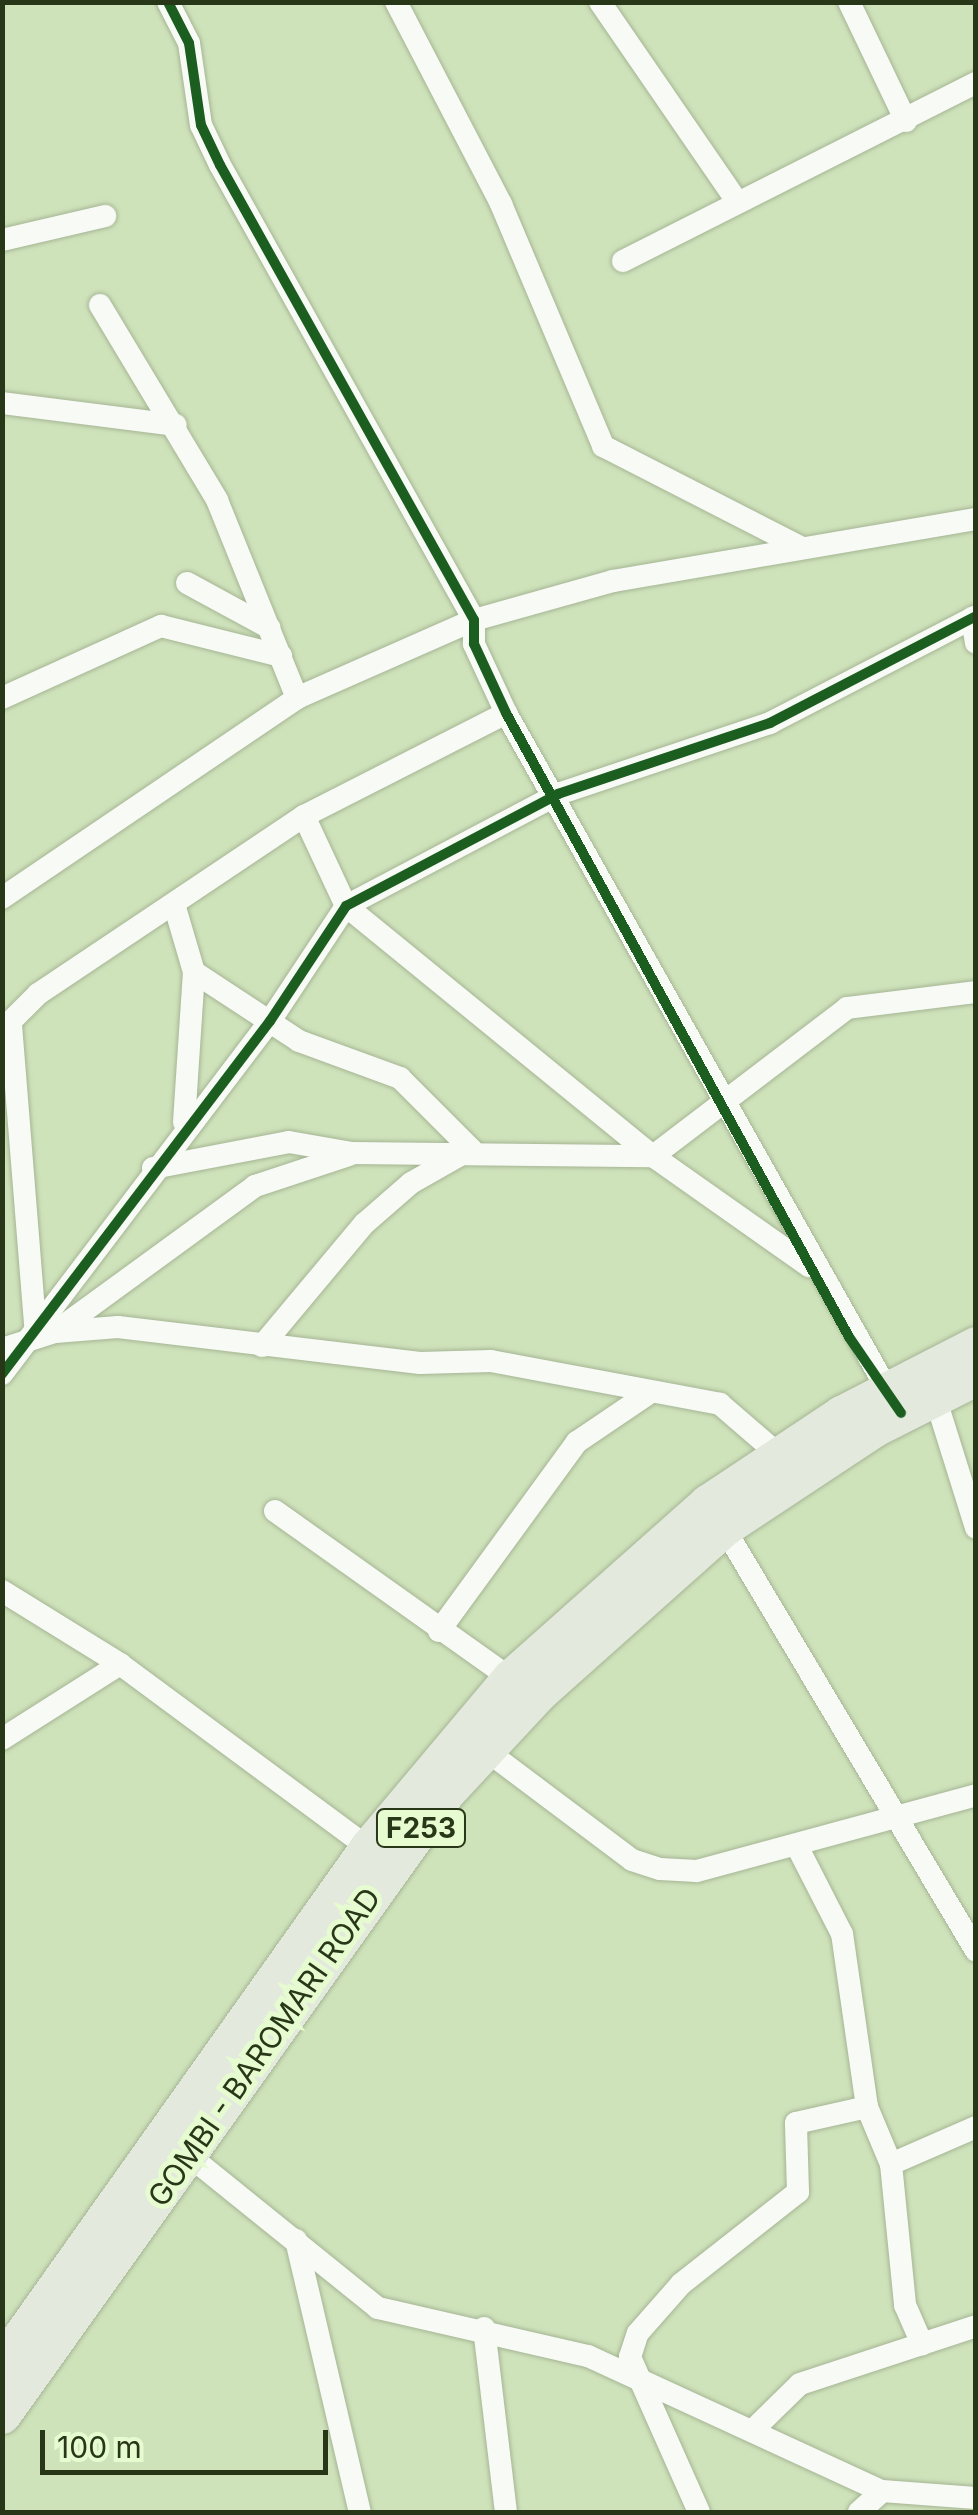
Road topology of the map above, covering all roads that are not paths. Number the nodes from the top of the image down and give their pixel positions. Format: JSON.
{"nodes":[{"id":1,"x":168,"y":2,"type":"edge"},
{"id":2,"x":396,"y":2,"type":"edge"},
{"id":3,"x":600,"y":2,"type":"edge"},
{"id":4,"x":849,"y":2,"type":"edge"},
{"id":5,"x":976,"y":83,"type":"edge"},
{"id":6,"x":906,"y":121,"type":"junction"},
{"id":7,"x":736,"y":200,"type":"junction"},
{"id":8,"x":106,"y":216,"type":"dead end"},
{"id":9,"x":2,"y":240,"type":"edge"},
{"id":10,"x":623,"y":261,"type":"dead end"},
{"id":11,"x":100,"y":305,"type":"dead end"},
{"id":12,"x":2,"y":403,"type":"edge"},
{"id":13,"x":176,"y":426,"type":"junction"},
{"id":14,"x":976,"y":519,"type":"edge"},
{"id":15,"x":800,"y":547,"type":"junction"},
{"id":16,"x":187,"y":583,"type":"dead end"},
{"id":17,"x":974,"y":617,"type":"edge"},
{"id":18,"x":474,"y":620,"type":"junction"},
{"id":19,"x":270,"y":628,"type":"junction"},
{"id":20,"x":976,"y":643,"type":"edge"},
{"id":21,"x":280,"y":656,"type":"junction"},
{"id":22,"x":2,"y":698,"type":"edge"},
{"id":23,"x":297,"y":698,"type":"junction"},
{"id":24,"x":506,"y":714,"type":"junction"},
{"id":25,"x":558,"y":794,"type":"junction"},
{"id":26,"x":304,"y":816,"type":"junction"},
{"id":27,"x":2,"y":898,"type":"edge"},
{"id":28,"x":174,"y":904,"type":"junction"},
{"id":29,"x":346,"y":906,"type":"junction"},
{"id":30,"x":194,"y":972,"type":"junction"},
{"id":31,"x":976,"y":992,"type":"edge"},
{"id":32,"x":270,"y":1022,"type":"junction"},
{"id":33,"x":7,"y":1027,"type":"edge"},
{"id":34,"x":726,"y":1102,"type":"junction"},
{"id":35,"x":184,"y":1125,"type":"junction"},
{"id":36,"x":471,"y":1149,"type":"junction"},
{"id":37,"x":352,"y":1153,"type":"junction"},
{"id":38,"x":653,"y":1156,"type":"junction"},
{"id":39,"x":153,"y":1168,"type":"junction"},
{"id":40,"x":812,"y":1268,"type":"junction"},
{"id":41,"x":45,"y":1334,"type":"junction"},
{"id":42,"x":262,"y":1346,"type":"junction"},
{"id":43,"x":976,"y":1346,"type":"edge"},
{"id":44,"x":2,"y":1349,"type":"edge"},
{"id":45,"x":2,"y":1374,"type":"edge"},
{"id":46,"x":976,"y":1377,"type":"edge"},
{"id":47,"x":648,"y":1394,"type":"junction"},
{"id":48,"x":907,"y":1400,"type":"junction"},
{"id":49,"x":778,"y":1455,"type":"junction"},
{"id":50,"x":275,"y":1512,"type":"dead end"},
{"id":51,"x":724,"y":1528,"type":"junction"},
{"id":52,"x":976,"y":1528,"type":"edge"},
{"id":53,"x":2,"y":1592,"type":"edge"},
{"id":54,"x":440,"y":1631,"type":"junction"},
{"id":55,"x":120,"y":1664,"type":"junction"},
{"id":56,"x":511,"y":1679,"type":"junction"},
{"id":57,"x":2,"y":1739,"type":"edge"},
{"id":58,"x":487,"y":1751,"type":"junction"},
{"id":59,"x":976,"y":1795,"type":"edge"},
{"id":60,"x":893,"y":1818,"type":"junction"},
{"id":61,"x":797,"y":1846,"type":"junction"},
{"id":62,"x":369,"y":1848,"type":"junction"},
{"id":63,"x":976,"y":1950,"type":"edge"},
{"id":64,"x":867,"y":2107,"type":"junction"},
{"id":65,"x":976,"y":2127,"type":"edge"},
{"id":66,"x":186,"y":2154,"type":"junction"},
{"id":67,"x":891,"y":2164,"type":"junction"},
{"id":68,"x":296,"y":2240,"type":"junction"},
{"id":69,"x":976,"y":2326,"type":"edge"},
{"id":70,"x":484,"y":2328,"type":"junction"},
{"id":71,"x":922,"y":2344,"type":"junction"},
{"id":72,"x":2,"y":2365,"type":"edge"},
{"id":73,"x":641,"y":2386,"type":"junction"},
{"id":74,"x":2,"y":2415,"type":"edge"},
{"id":75,"x":754,"y":2429,"type":"junction"},
{"id":76,"x":882,"y":2491,"type":"junction"},
{"id":77,"x":976,"y":2498,"type":"edge"},
{"id":78,"x":360,"y":2512,"type":"edge"},
{"id":79,"x":506,"y":2512,"type":"edge"},
{"id":80,"x":699,"y":2512,"type":"edge"},
{"id":81,"x":859,"y":2512,"type":"edge"}],
"edges":[{"from":1,"to":18,"type":"street"},
{"from":2,"to":15,"type":"street"},
{"from":3,"to":7,"type":"street"},
{"from":4,"to":6,"type":"street"},
{"from":5,"to":6,"type":"street"},
{"from":6,"to":7,"type":"street"},
{"from":7,"to":10,"type":"street"},
{"from":8,"to":9,"type":"street"},
{"from":11,"to":13,"type":"street"},
{"from":12,"to":13,"type":"street"},
{"from":13,"to":19,"type":"street"},
{"from":14,"to":15,"type":"street"},
{"from":15,"to":18,"type":"street"},
{"from":16,"to":19,"type":"street"},
{"from":17,"to":20,"type":"street"},
{"from":17,"to":25,"type":"street"},
{"from":18,"to":23,"type":"street"},
{"from":18,"to":24,"type":"street"},
{"from":19,"to":21,"type":"street"},
{"from":21,"to":22,"type":"street"},
{"from":21,"to":23,"type":"street"},
{"from":23,"to":27,"type":"street"},
{"from":24,"to":25,"type":"street"},
{"from":24,"to":26,"type":"street"},
{"from":25,"to":29,"type":"street"},
{"from":25,"to":34,"type":"street"},
{"from":26,"to":28,"type":"street"},
{"from":26,"to":29,"type":"street"},
{"from":28,"to":30,"type":"street"},
{"from":28,"to":33,"type":"street"},
{"from":29,"to":32,"type":"street"},
{"from":29,"to":38,"type":"street"},
{"from":30,"to":32,"type":"street"},
{"from":30,"to":35,"type":"street"},
{"from":31,"to":34,"type":"street"},
{"from":32,"to":35,"type":"street"},
{"from":32,"to":36,"type":"street"},
{"from":33,"to":41,"type":"street"},
{"from":34,"to":38,"type":"street"},
{"from":34,"to":40,"type":"street"},
{"from":35,"to":39,"type":"street"},
{"from":36,"to":37,"type":"street"},
{"from":36,"to":38,"type":"street"},
{"from":36,"to":42,"type":"street"},
{"from":37,"to":39,"type":"street"},
{"from":37,"to":41,"type":"street"},
{"from":38,"to":40,"type":"street"},
{"from":39,"to":41,"type":"street"},
{"from":40,"to":48,"type":"street"},
{"from":41,"to":42,"type":"street"},
{"from":41,"to":44,"type":"street"},
{"from":41,"to":45,"type":"street"},
{"from":42,"to":47,"type":"street"},
{"from":43,"to":48,"type":"main road","name":"GOMBI - BAROMARI ROAD","number":"F253"},
{"from":46,"to":48,"type":"main road","name":"GOMBI - BAROMARI ROAD","number":"F253"},
{"from":47,"to":49,"type":"street"},
{"from":47,"to":54,"type":"street"},
{"from":48,"to":49,"type":"main road","name":"GOMBI - BAROMARI ROAD","number":"F253"},
{"from":48,"to":51,"type":"main road","name":"GOMBI - BAROMARI ROAD","number":"F253"},
{"from":48,"to":52,"type":"street"},
{"from":49,"to":56,"type":"main road","name":"GOMBI - BAROMARI ROAD","number":"F253"},
{"from":50,"to":54,"type":"street"},
{"from":51,"to":58,"type":"main road","name":"GOMBI - BAROMARI ROAD","number":"F253"},
{"from":51,"to":60,"type":"street"},
{"from":53,"to":55,"type":"street"},
{"from":54,"to":56,"type":"street"},
{"from":55,"to":57,"type":"street"},
{"from":55,"to":62,"type":"street"},
{"from":56,"to":62,"type":"main road","name":"GOMBI - BAROMARI ROAD","number":"F253"},
{"from":58,"to":61,"type":"street"},
{"from":58,"to":66,"type":"main road","name":"GOMBI - BAROMARI ROAD","number":"F253"},
{"from":59,"to":60,"type":"street"},
{"from":60,"to":61,"type":"street"},
{"from":60,"to":63,"type":"street"},
{"from":61,"to":64,"type":"street"},
{"from":62,"to":72,"type":"main road","name":"GOMBI - BAROMARI ROAD","number":"F253"},
{"from":64,"to":67,"type":"street"},
{"from":64,"to":73,"type":"street"},
{"from":65,"to":67,"type":"street"},
{"from":66,"to":68,"type":"street"},
{"from":66,"to":74,"type":"main road","name":"GOMBI - BAROMARI ROAD","number":"F253"},
{"from":67,"to":71,"type":"street"},
{"from":68,"to":70,"type":"street"},
{"from":68,"to":78,"type":"street"},
{"from":69,"to":71,"type":"street"},
{"from":70,"to":73,"type":"street"},
{"from":70,"to":79,"type":"street"},
{"from":71,"to":75,"type":"street"},
{"from":73,"to":75,"type":"street"},
{"from":73,"to":80,"type":"street"},
{"from":75,"to":76,"type":"street"},
{"from":76,"to":77,"type":"street"},
{"from":76,"to":81,"type":"street"}]}
